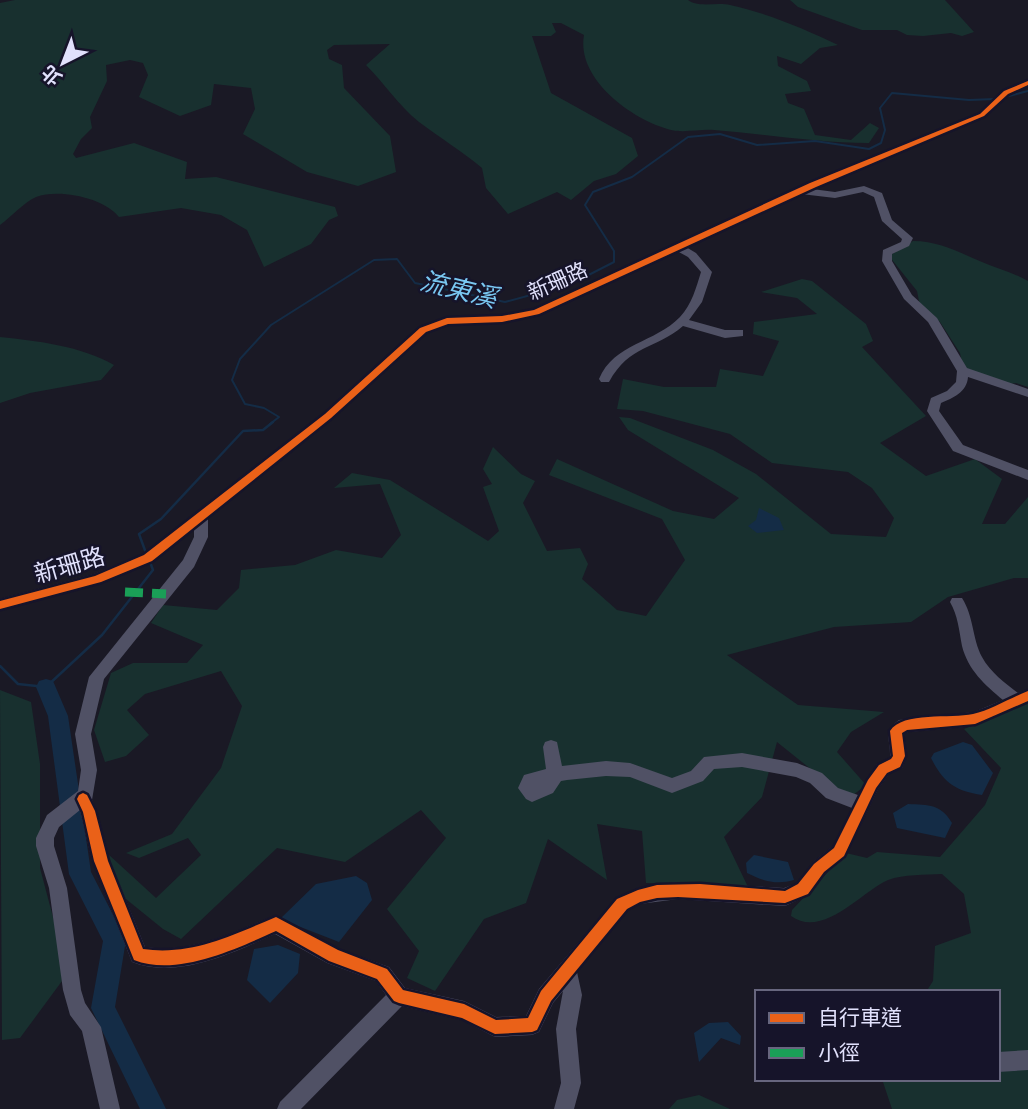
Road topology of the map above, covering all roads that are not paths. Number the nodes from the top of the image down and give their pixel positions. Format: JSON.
{"nodes":[{"id":1,"x":1028,"y":83,"type":"edge"},
{"id":2,"x":800,"y":191,"type":"junction"},
{"id":3,"x":677,"y":247,"type":"junction"},
{"id":4,"x":682,"y":322,"type":"junction"},
{"id":5,"x":739,"y":333,"type":"dead end"},
{"id":6,"x":963,"y":371,"type":"junction"},
{"id":7,"x":606,"y":379,"type":"dead end"},
{"id":8,"x":1028,"y":393,"type":"edge"},
{"id":9,"x":1028,"y":475,"type":"edge"},
{"id":10,"x":201,"y":518,"type":"junction"},
{"id":11,"x":957,"y":602,"type":"dead end"},
{"id":12,"x":0,"y":605,"type":"edge"},
{"id":13,"x":1022,"y":698,"type":"edge"},
{"id":14,"x":551,"y":747,"type":"dead end"},
{"id":15,"x":82,"y":800,"type":"junction"},
{"id":16,"x":862,"y":804,"type":"junction"},
{"id":17,"x":569,"y":972,"type":"junction"},
{"id":18,"x":399,"y":996,"type":"junction"},
{"id":19,"x":1028,"y":1060,"type":"edge"},
{"id":20,"x":1000,"y":1062,"type":"edge"},
{"id":21,"x":110,"y":1109,"type":"edge"},
{"id":22,"x":287,"y":1109,"type":"edge"},
{"id":23,"x":564,"y":1109,"type":"edge"}],
"edges":[{"from":1,"to":2,"type":"street","name":"新珊路"},
{"from":2,"to":3,"type":"street","name":"新珊路"},
{"from":2,"to":6,"type":"street"},
{"from":3,"to":4,"type":"street"},
{"from":3,"to":10,"type":"street","name":"新珊路"},
{"from":4,"to":5,"type":"street"},
{"from":4,"to":7,"type":"street"},
{"from":6,"to":8,"type":"street"},
{"from":6,"to":9,"type":"street"},
{"from":10,"to":12,"type":"street","name":"新珊路"},
{"from":10,"to":15,"type":"street"},
{"from":11,"to":13,"type":"street"},
{"from":13,"to":16,"type":"street"},
{"from":14,"to":16,"type":"street"},
{"from":15,"to":18,"type":"street"},
{"from":15,"to":21,"type":"street"},
{"from":16,"to":17,"type":"street"},
{"from":17,"to":18,"type":"street"},
{"from":17,"to":23,"type":"street"},
{"from":18,"to":22,"type":"street"},
{"from":19,"to":20,"type":"street"}]}
